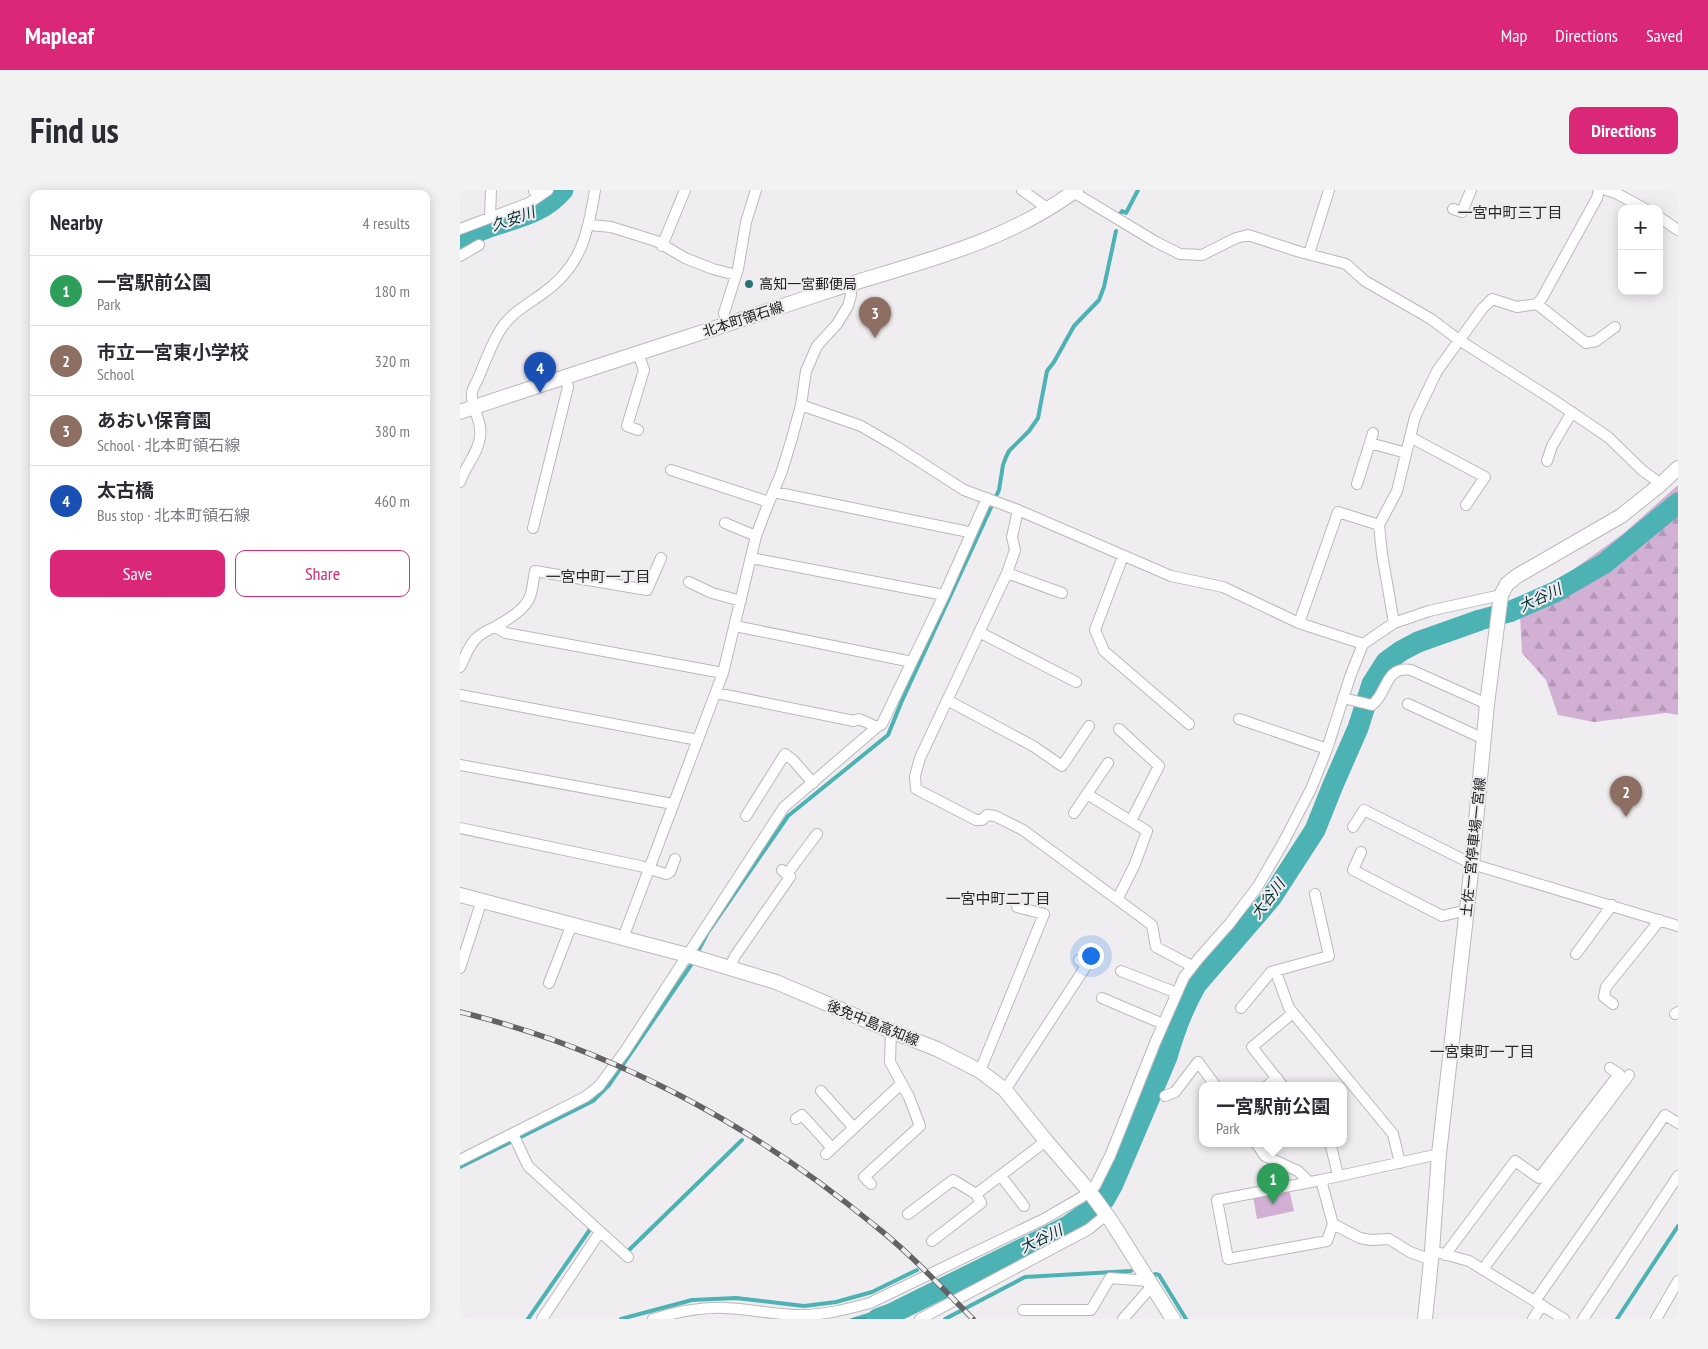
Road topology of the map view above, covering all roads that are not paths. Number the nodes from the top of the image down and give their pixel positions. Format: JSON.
{"nodes":[{"id":1,"x":491,"y":190,"type":"edge"},
{"id":2,"x":548,"y":190,"type":"edge"},
{"id":3,"x":595,"y":190,"type":"edge"},
{"id":4,"x":685,"y":190,"type":"edge"},
{"id":5,"x":756,"y":190,"type":"edge"},
{"id":6,"x":1022,"y":190,"type":"edge"},
{"id":7,"x":1329,"y":190,"type":"edge"},
{"id":8,"x":1471,"y":190,"type":"edge"},
{"id":9,"x":1599,"y":190,"type":"edge"},
{"id":10,"x":1074,"y":191,"type":"edge"},
{"id":11,"x":1613,"y":191,"type":"edge"},
{"id":12,"x":1638,"y":205,"type":"edge"},
{"id":13,"x":1047,"y":208,"type":"junction"},
{"id":14,"x":1453,"y":209,"type":"dead end"},
{"id":15,"x":490,"y":217,"type":"junction"},
{"id":16,"x":1663,"y":220,"type":"edge"},
{"id":17,"x":590,"y":224,"type":"junction"},
{"id":18,"x":460,"y":228,"type":"edge"},
{"id":19,"x":1678,"y":230,"type":"edge"},
{"id":20,"x":479,"y":245,"type":"dead end"},
{"id":21,"x":662,"y":246,"type":"junction"},
{"id":22,"x":1309,"y":254,"type":"junction"},
{"id":23,"x":460,"y":256,"type":"edge"},
{"id":24,"x":736,"y":275,"type":"junction"},
{"id":25,"x":850,"y":284,"type":"junction"},
{"id":26,"x":1536,"y":304,"type":"junction"},
{"id":27,"x":728,"y":324,"type":"junction"},
{"id":28,"x":1615,"y":327,"type":"dead end"},
{"id":29,"x":1459,"y":340,"type":"junction"},
{"id":30,"x":638,"y":353,"type":"junction"},
{"id":31,"x":565,"y":377,"type":"junction"},
{"id":32,"x":801,"y":405,"type":"junction"},
{"id":33,"x":475,"y":407,"type":"junction"},
{"id":34,"x":460,"y":412,"type":"edge"},
{"id":35,"x":1572,"y":412,"type":"junction"},
{"id":36,"x":638,"y":430,"type":"dead end"},
{"id":37,"x":1410,"y":437,"type":"junction"},
{"id":38,"x":1406,"y":453,"type":"junction"},
{"id":39,"x":1547,"y":461,"type":"dead end"},
{"id":40,"x":1678,"y":468,"type":"edge"},
{"id":41,"x":671,"y":470,"type":"dead end"},
{"id":42,"x":460,"y":482,"type":"edge"},
{"id":43,"x":1357,"y":484,"type":"dead end"},
{"id":44,"x":1661,"y":484,"type":"junction"},
{"id":45,"x":774,"y":492,"type":"junction"},
{"id":46,"x":991,"y":500,"type":"junction"},
{"id":47,"x":769,"y":502,"type":"junction"},
{"id":48,"x":1466,"y":505,"type":"dead end"},
{"id":49,"x":1018,"y":510,"type":"junction"},
{"id":50,"x":725,"y":523,"type":"dead end"},
{"id":51,"x":1380,"y":525,"type":"junction"},
{"id":52,"x":533,"y":528,"type":"dead end"},
{"id":53,"x":972,"y":534,"type":"junction"},
{"id":54,"x":756,"y":536,"type":"junction"},
{"id":55,"x":1123,"y":556,"type":"junction"},
{"id":56,"x":661,"y":558,"type":"dead end"},
{"id":57,"x":751,"y":558,"type":"junction"},
{"id":58,"x":1007,"y":573,"type":"junction"},
{"id":59,"x":689,"y":582,"type":"dead end"},
{"id":60,"x":1062,"y":593,"type":"dead end"},
{"id":61,"x":944,"y":595,"type":"junction"},
{"id":62,"x":1501,"y":595,"type":"junction"},
{"id":63,"x":741,"y":601,"type":"junction"},
{"id":64,"x":1299,"y":623,"type":"junction"},
{"id":65,"x":1394,"y":623,"type":"junction"},
{"id":66,"x":735,"y":626,"type":"junction"},
{"id":67,"x":495,"y":627,"type":"junction"},
{"id":68,"x":979,"y":632,"type":"junction"},
{"id":69,"x":1364,"y":644,"type":"junction"},
{"id":70,"x":912,"y":662,"type":"junction"},
{"id":71,"x":460,"y":667,"type":"edge"},
{"id":72,"x":723,"y":673,"type":"junction"},
{"id":73,"x":1076,"y":682,"type":"dead end"},
{"id":74,"x":716,"y":693,"type":"junction"},
{"id":75,"x":460,"y":695,"type":"edge"},
{"id":76,"x":1343,"y":698,"type":"junction"},
{"id":77,"x":947,"y":700,"type":"junction"},
{"id":78,"x":1408,"y":704,"type":"dead end"},
{"id":79,"x":1487,"y":704,"type":"junction"},
{"id":80,"x":1239,"y":719,"type":"dead end"},
{"id":81,"x":1189,"y":724,"type":"dead end"},
{"id":82,"x":1089,"y":726,"type":"dead end"},
{"id":83,"x":877,"y":727,"type":"junction"},
{"id":84,"x":1119,"y":729,"type":"dead end"},
{"id":85,"x":1484,"y":739,"type":"junction"},
{"id":86,"x":698,"y":740,"type":"junction"},
{"id":87,"x":1327,"y":749,"type":"junction"},
{"id":88,"x":1108,"y":763,"type":"dead end"},
{"id":89,"x":460,"y":765,"type":"edge"},
{"id":90,"x":813,"y":783,"type":"junction"},
{"id":91,"x":1087,"y":794,"type":"junction"},
{"id":92,"x":673,"y":804,"type":"junction"},
{"id":93,"x":1074,"y":814,"type":"dead end"},
{"id":94,"x":746,"y":816,"type":"dead end"},
{"id":95,"x":1131,"y":821,"type":"junction"},
{"id":96,"x":1353,"y":827,"type":"dead end"},
{"id":97,"x":460,"y":828,"type":"edge"},
{"id":98,"x":816,"y":834,"type":"dead end"},
{"id":99,"x":1361,"y":852,"type":"dead end"},
{"id":100,"x":675,"y":859,"type":"dead end"},
{"id":101,"x":1472,"y":864,"type":"junction"},
{"id":102,"x":648,"y":869,"type":"junction"},
{"id":103,"x":1315,"y":894,"type":"dead end"},
{"id":104,"x":460,"y":895,"type":"edge"},
{"id":105,"x":1118,"y":898,"type":"junction"},
{"id":106,"x":482,"y":900,"type":"junction"},
{"id":107,"x":1612,"y":905,"type":"junction"},
{"id":108,"x":1017,"y":907,"type":"dead end"},
{"id":109,"x":1467,"y":910,"type":"junction"},
{"id":110,"x":1660,"y":920,"type":"junction"},
{"id":111,"x":572,"y":924,"type":"junction"},
{"id":112,"x":1678,"y":924,"type":"edge"},
{"id":113,"x":623,"y":938,"type":"junction"},
{"id":114,"x":1576,"y":954,"type":"dead end"},
{"id":115,"x":693,"y":956,"type":"junction"},
{"id":116,"x":1079,"y":960,"type":"dead end"},
{"id":117,"x":1192,"y":966,"type":"junction"},
{"id":118,"x":730,"y":967,"type":"junction"},
{"id":119,"x":460,"y":968,"type":"edge"},
{"id":120,"x":1121,"y":971,"type":"dead end"},
{"id":121,"x":1276,"y":972,"type":"junction"},
{"id":122,"x":549,"y":983,"type":"dead end"},
{"id":123,"x":1177,"y":993,"type":"junction"},
{"id":124,"x":1102,"y":998,"type":"dead end"},
{"id":125,"x":1612,"y":1004,"type":"dead end"},
{"id":126,"x":1241,"y":1008,"type":"dead end"},
{"id":127,"x":1293,"y":1013,"type":"junction"},
{"id":128,"x":1163,"y":1024,"type":"junction"},
{"id":129,"x":891,"y":1031,"type":"junction"},
{"id":130,"x":1610,"y":1068,"type":"dead end"},
{"id":131,"x":980,"y":1071,"type":"junction"},
{"id":132,"x":1629,"y":1075,"type":"dead end"},
{"id":133,"x":1213,"y":1082,"type":"edge"},
{"id":134,"x":1275,"y":1082,"type":"edge"},
{"id":135,"x":901,"y":1084,"type":"junction"},
{"id":136,"x":1006,"y":1090,"type":"junction"},
{"id":137,"x":821,"y":1091,"type":"dead end"},
{"id":138,"x":1165,"y":1096,"type":"dead end"},
{"id":139,"x":796,"y":1119,"type":"dead end"},
{"id":140,"x":1678,"y":1124,"type":"edge"},
{"id":141,"x":854,"y":1128,"type":"junction"},
{"id":142,"x":512,"y":1134,"type":"junction"},
{"id":143,"x":1046,"y":1141,"type":"junction"},
{"id":144,"x":1259,"y":1147,"type":"edge"},
{"id":145,"x":1332,"y":1147,"type":"edge"},
{"id":146,"x":1439,"y":1154,"type":"junction"},
{"id":147,"x":460,"y":1160,"type":"edge"},
{"id":148,"x":1400,"y":1163,"type":"junction"},
{"id":149,"x":1338,"y":1175,"type":"junction"},
{"id":150,"x":1000,"y":1176,"type":"junction"},
{"id":151,"x":1678,"y":1176,"type":"edge"},
{"id":152,"x":1321,"y":1180,"type":"junction"},
{"id":153,"x":1309,"y":1182,"type":"junction"},
{"id":154,"x":871,"y":1184,"type":"dead end"},
{"id":155,"x":1091,"y":1193,"type":"junction"},
{"id":156,"x":976,"y":1194,"type":"junction"},
{"id":157,"x":1024,"y":1206,"type":"dead end"},
{"id":158,"x":908,"y":1214,"type":"dead end"},
{"id":159,"x":1106,"y":1215,"type":"junction"},
{"id":160,"x":1333,"y":1224,"type":"junction"},
{"id":161,"x":600,"y":1232,"type":"junction"},
{"id":162,"x":932,"y":1241,"type":"dead end"},
{"id":163,"x":1436,"y":1255,"type":"junction"},
{"id":164,"x":628,"y":1257,"type":"dead end"},
{"id":165,"x":1483,"y":1269,"type":"junction"},
{"id":166,"x":1678,"y":1281,"type":"edge"},
{"id":167,"x":1150,"y":1284,"type":"junction"},
{"id":168,"x":1538,"y":1303,"type":"junction"},
{"id":169,"x":1022,"y":1310,"type":"dead end"},
{"id":170,"x":1037,"y":1310,"type":"junction"},
{"id":171,"x":542,"y":1319,"type":"edge"},
{"id":172,"x":653,"y":1319,"type":"edge"},
{"id":173,"x":920,"y":1319,"type":"edge"},
{"id":174,"x":1044,"y":1319,"type":"edge"},
{"id":175,"x":1123,"y":1319,"type":"edge"},
{"id":176,"x":1173,"y":1319,"type":"edge"},
{"id":177,"x":1425,"y":1319,"type":"edge"},
{"id":178,"x":1533,"y":1319,"type":"edge"},
{"id":179,"x":1564,"y":1319,"type":"edge"},
{"id":180,"x":1582,"y":1319,"type":"edge"},
{"id":181,"x":1656,"y":1319,"type":"edge"}],
"edges":[{"from":1,"to":15,"type":"street"},
{"from":2,"to":15,"type":"street"},
{"from":3,"to":17,"type":"street"},
{"from":4,"to":21,"type":"street"},
{"from":5,"to":24,"type":"street"},
{"from":6,"to":13,"type":"street"},
{"from":7,"to":22,"type":"street"},
{"from":8,"to":14,"type":"street"},
{"from":9,"to":26,"type":"street"},
{"from":10,"to":13,"type":"main road","name":"北本町領石線"},
{"from":10,"to":22,"type":"street"},
{"from":11,"to":12,"type":"street"},
{"from":13,"to":25,"type":"main road","name":"北本町領石線"},
{"from":15,"to":18,"type":"street"},
{"from":16,"to":19,"type":"street"},
{"from":17,"to":21,"type":"street"},
{"from":17,"to":33,"type":"street"},
{"from":20,"to":23,"type":"street"},
{"from":21,"to":24,"type":"street"},
{"from":22,"to":29,"type":"street"},
{"from":24,"to":27,"type":"street"},
{"from":25,"to":27,"type":"main road","name":"北本町領石線"},
{"from":25,"to":32,"type":"street"},
{"from":26,"to":28,"type":"street"},
{"from":26,"to":29,"type":"street"},
{"from":27,"to":30,"type":"main road","name":"北本町領石線"},
{"from":29,"to":35,"type":"street"},
{"from":29,"to":37,"type":"street"},
{"from":30,"to":31,"type":"main road","name":"北本町領石線"},
{"from":30,"to":36,"type":"street"},
{"from":31,"to":33,"type":"main road","name":"北本町領石線"},
{"from":31,"to":52,"type":"street"},
{"from":32,"to":45,"type":"street"},
{"from":32,"to":46,"type":"street"},
{"from":33,"to":34,"type":"main road","name":"北本町領石線"},
{"from":33,"to":42,"type":"street"},
{"from":35,"to":39,"type":"street"},
{"from":35,"to":44,"type":"street"},
{"from":37,"to":38,"type":"street"},
{"from":37,"to":48,"type":"street"},
{"from":38,"to":43,"type":"street"},
{"from":38,"to":51,"type":"street"},
{"from":40,"to":44,"type":"main road"},
{"from":41,"to":47,"type":"street"},
{"from":44,"to":62,"type":"main road"},
{"from":45,"to":47,"type":"street"},
{"from":45,"to":53,"type":"street"},
{"from":46,"to":49,"type":"street"},
{"from":46,"to":53,"type":"street"},
{"from":47,"to":54,"type":"street"},
{"from":49,"to":55,"type":"street"},
{"from":49,"to":58,"type":"street"},
{"from":50,"to":54,"type":"street"},
{"from":51,"to":64,"type":"street"},
{"from":51,"to":65,"type":"street"},
{"from":53,"to":61,"type":"street"},
{"from":54,"to":57,"type":"street"},
{"from":55,"to":64,"type":"street"},
{"from":55,"to":81,"type":"street"},
{"from":56,"to":67,"type":"street"},
{"from":57,"to":61,"type":"street"},
{"from":57,"to":63,"type":"street"},
{"from":58,"to":60,"type":"street"},
{"from":58,"to":68,"type":"street"},
{"from":59,"to":63,"type":"street"},
{"from":61,"to":70,"type":"street"},
{"from":62,"to":65,"type":"street"},
{"from":62,"to":79,"type":"main road","name":"土佐一宮停車場一宮線"},
{"from":63,"to":66,"type":"street"},
{"from":64,"to":69,"type":"street"},
{"from":65,"to":69,"type":"street"},
{"from":66,"to":70,"type":"street"},
{"from":66,"to":72,"type":"street"},
{"from":67,"to":71,"type":"street"},
{"from":67,"to":72,"type":"street"},
{"from":68,"to":73,"type":"street"},
{"from":68,"to":77,"type":"street"},
{"from":69,"to":76,"type":"street"},
{"from":70,"to":83,"type":"street"},
{"from":72,"to":74,"type":"street"},
{"from":74,"to":83,"type":"street"},
{"from":74,"to":86,"type":"street"},
{"from":75,"to":86,"type":"street"},
{"from":76,"to":79,"type":"street"},
{"from":76,"to":87,"type":"street"},
{"from":77,"to":82,"type":"street"},
{"from":77,"to":105,"type":"street"},
{"from":78,"to":85,"type":"street"},
{"from":79,"to":85,"type":"main road","name":"土佐一宮停車場一宮線"},
{"from":80,"to":87,"type":"street"},
{"from":83,"to":90,"type":"street"},
{"from":84,"to":95,"type":"street"},
{"from":85,"to":101,"type":"main road","name":"土佐一宮停車場一宮線"},
{"from":86,"to":92,"type":"street"},
{"from":87,"to":117,"type":"street"},
{"from":88,"to":91,"type":"street"},
{"from":89,"to":92,"type":"street"},
{"from":90,"to":94,"type":"street"},
{"from":90,"to":115,"type":"street"},
{"from":91,"to":93,"type":"street"},
{"from":91,"to":95,"type":"street"},
{"from":92,"to":102,"type":"street"},
{"from":95,"to":105,"type":"street"},
{"from":96,"to":101,"type":"street"},
{"from":97,"to":102,"type":"street"},
{"from":98,"to":118,"type":"street"},
{"from":99,"to":109,"type":"street"},
{"from":100,"to":102,"type":"street"},
{"from":101,"to":107,"type":"street"},
{"from":101,"to":109,"type":"main road","name":"土佐一宮停車場一宮線"},
{"from":102,"to":113,"type":"street"},
{"from":103,"to":121,"type":"street"},
{"from":104,"to":106,"type":"main road","name":"後免中島高知線"},
{"from":105,"to":117,"type":"street"},
{"from":106,"to":111,"type":"main road","name":"後免中島高知線"},
{"from":106,"to":119,"type":"street"},
{"from":107,"to":110,"type":"street"},
{"from":107,"to":114,"type":"street"},
{"from":108,"to":131,"type":"street"},
{"from":109,"to":146,"type":"main road","name":"土佐一宮停車場一宮線"},
{"from":110,"to":112,"type":"street"},
{"from":110,"to":125,"type":"street"},
{"from":111,"to":113,"type":"main road","name":"後免中島高知線"},
{"from":111,"to":122,"type":"street"},
{"from":113,"to":115,"type":"main road","name":"後免中島高知線"},
{"from":115,"to":118,"type":"main road","name":"後免中島高知線"},
{"from":115,"to":142,"type":"street"},
{"from":116,"to":136,"type":"street"},
{"from":117,"to":123,"type":"street"},
{"from":118,"to":129,"type":"main road","name":"後免中島高知線"},
{"from":120,"to":123,"type":"street"},
{"from":121,"to":126,"type":"street"},
{"from":121,"to":127,"type":"street"},
{"from":123,"to":128,"type":"street"},
{"from":124,"to":128,"type":"street"},
{"from":127,"to":134,"type":"street"},
{"from":127,"to":148,"type":"street"},
{"from":128,"to":155,"type":"street"},
{"from":129,"to":131,"type":"main road","name":"後免中島高知線"},
{"from":129,"to":135,"type":"street"},
{"from":130,"to":163,"type":"street"},
{"from":131,"to":136,"type":"main road","name":"後免中島高知線"},
{"from":132,"to":165,"type":"street"},
{"from":133,"to":138,"type":"street"},
{"from":135,"to":141,"type":"street"},
{"from":135,"to":154,"type":"street"},
{"from":136,"to":143,"type":"main road","name":"後免中島高知線"},
{"from":137,"to":141,"type":"street"},
{"from":139,"to":141,"type":"street"},
{"from":140,"to":168,"type":"street"},
{"from":142,"to":147,"type":"street"},
{"from":142,"to":161,"type":"street"},
{"from":143,"to":150,"type":"street"},
{"from":143,"to":155,"type":"main road","name":"後免中島高知線"},
{"from":144,"to":153,"type":"street"},
{"from":145,"to":149,"type":"street"},
{"from":146,"to":148,"type":"street"},
{"from":146,"to":163,"type":"main road","name":"土佐一宮停車場一宮線"},
{"from":148,"to":149,"type":"street"},
{"from":149,"to":152,"type":"street"},
{"from":150,"to":156,"type":"street"},
{"from":150,"to":157,"type":"street"},
{"from":151,"to":180,"type":"street"},
{"from":152,"to":153,"type":"street"},
{"from":152,"to":160,"type":"street"},
{"from":153,"to":160,"type":"street"},
{"from":155,"to":159,"type":"main road","name":"後免中島高知線"},
{"from":155,"to":172,"type":"street"},
{"from":156,"to":158,"type":"street"},
{"from":156,"to":162,"type":"street"},
{"from":159,"to":167,"type":"main road","name":"後免中島高知線"},
{"from":159,"to":173,"type":"street"},
{"from":160,"to":163,"type":"street"},
{"from":161,"to":164,"type":"street"},
{"from":161,"to":171,"type":"street"},
{"from":163,"to":165,"type":"street"},
{"from":163,"to":177,"type":"main road","name":"土佐一宮停車場一宮線"},
{"from":165,"to":168,"type":"street"},
{"from":166,"to":181,"type":"street"},
{"from":167,"to":170,"type":"street"},
{"from":167,"to":175,"type":"street"},
{"from":167,"to":176,"type":"main road","name":"後免中島高知線"},
{"from":168,"to":178,"type":"street"},
{"from":168,"to":179,"type":"street"},
{"from":169,"to":170,"type":"street"},
{"from":170,"to":174,"type":"street"}]}
